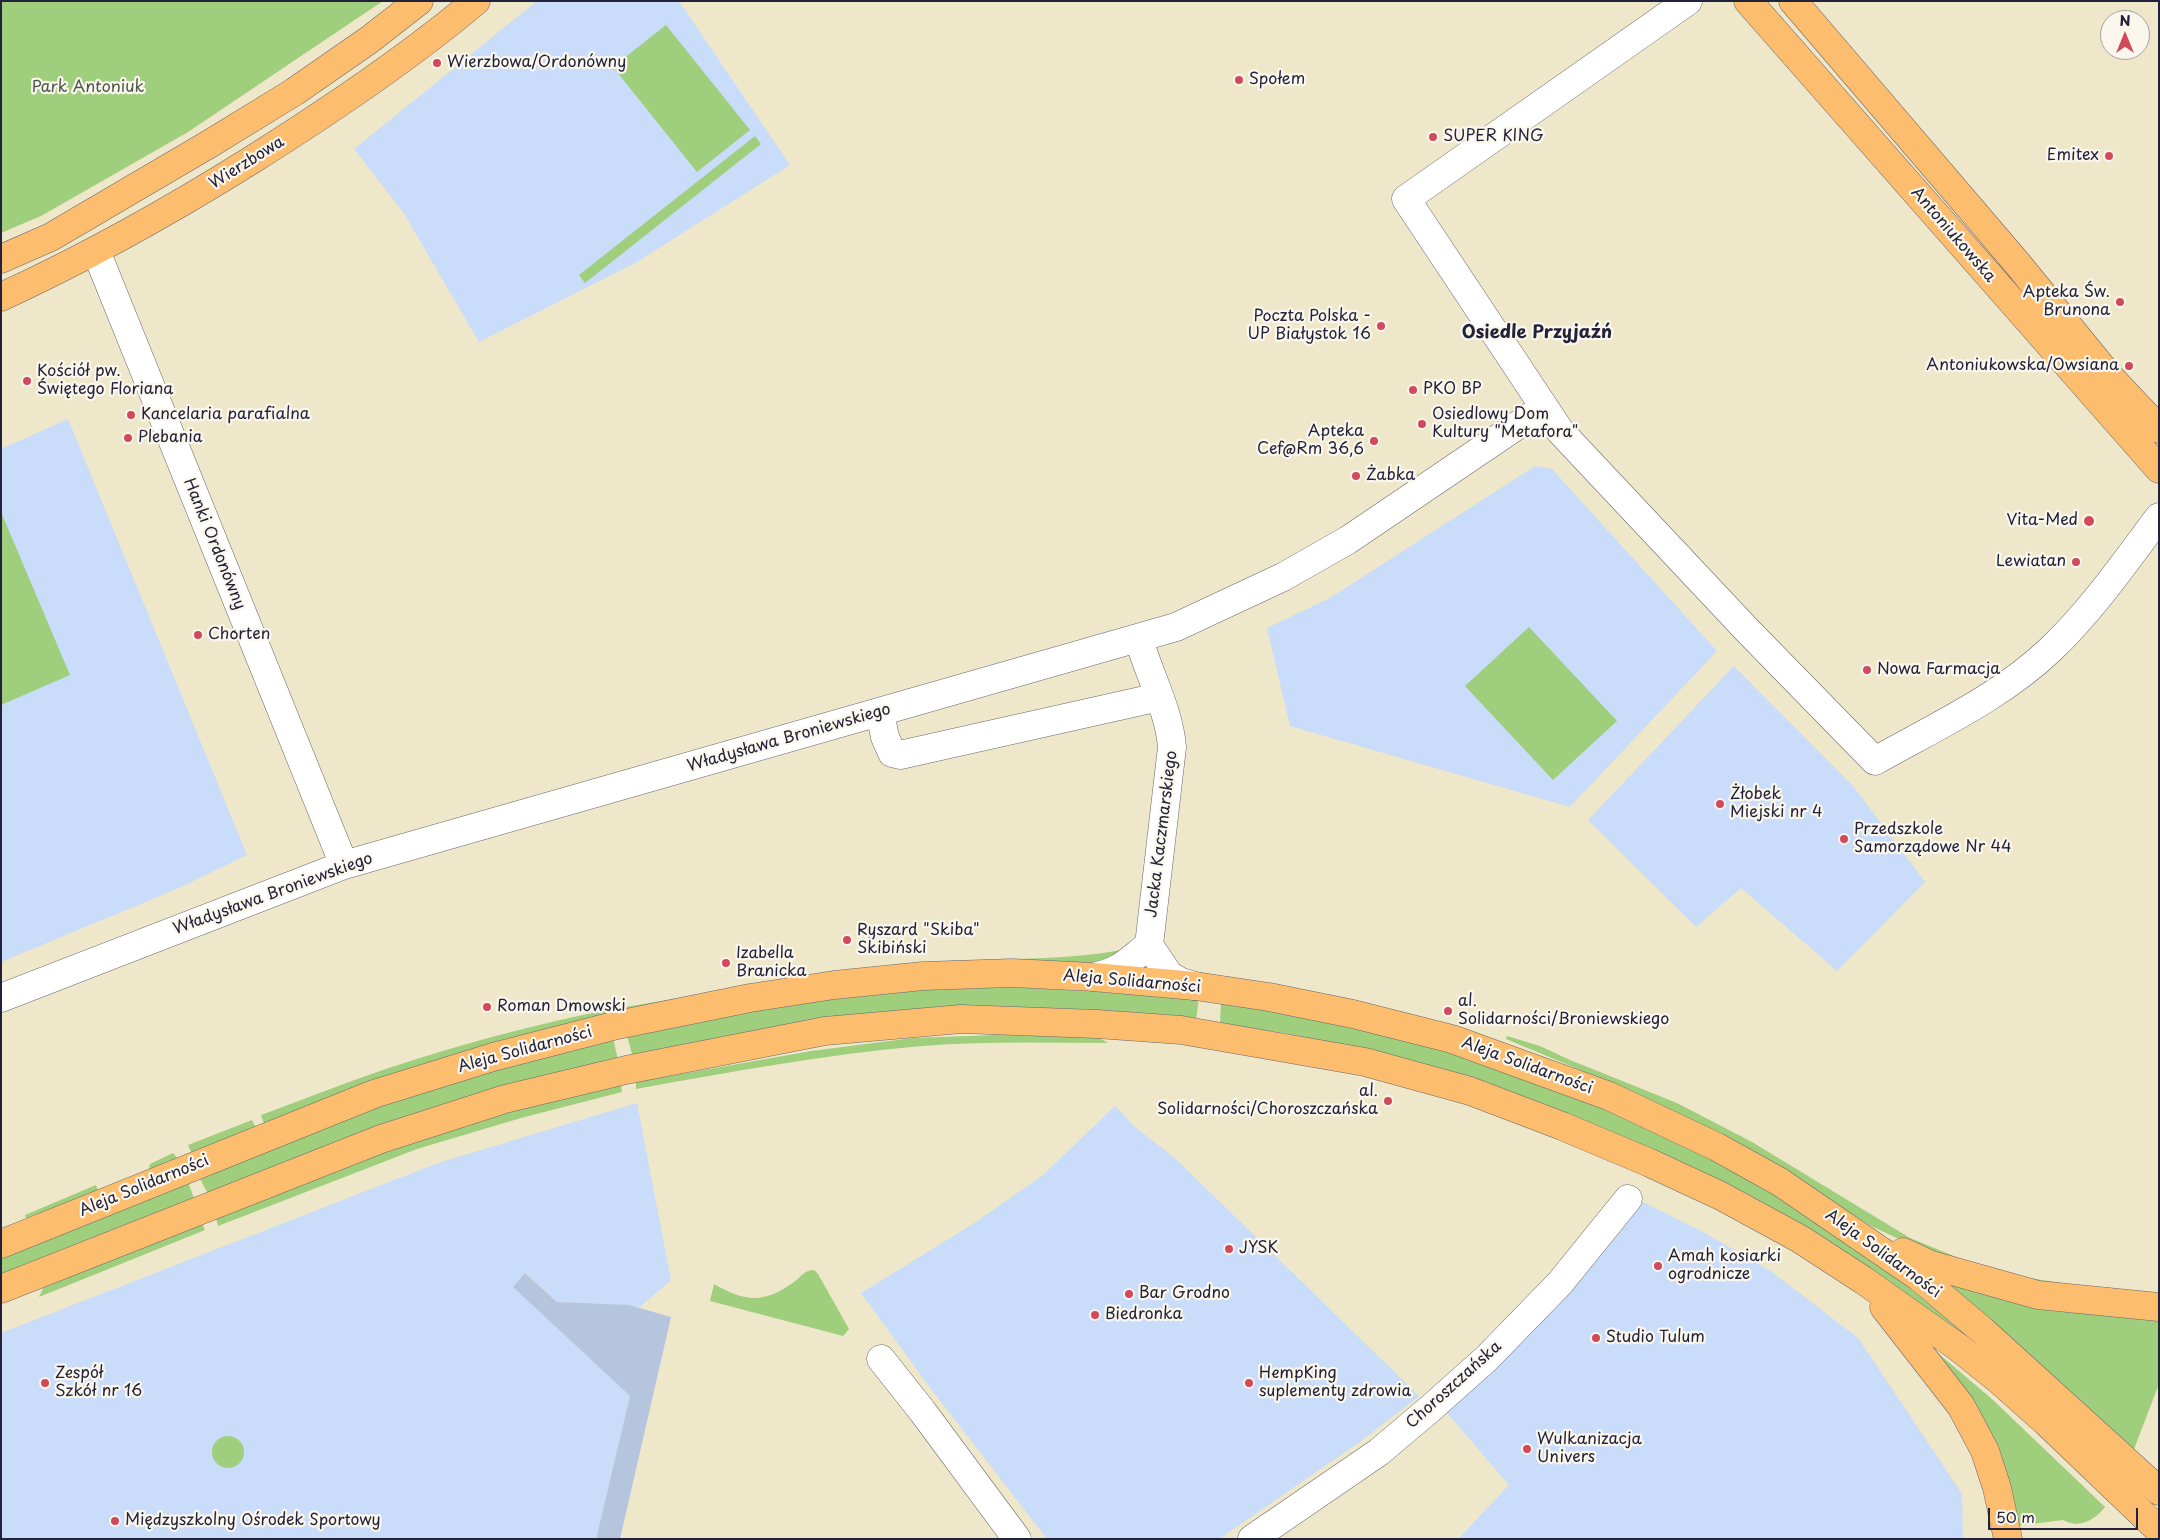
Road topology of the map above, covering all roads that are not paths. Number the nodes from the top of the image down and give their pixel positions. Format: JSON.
{"nodes":[{"id":1,"x":419,"y":1,"type":"edge"},
{"id":2,"x":476,"y":1,"type":"edge"},
{"id":3,"x":1688,"y":1,"type":"edge"},
{"id":4,"x":1748,"y":1,"type":"edge"},
{"id":5,"x":1792,"y":1,"type":"edge"},
{"id":6,"x":312,"y":79,"type":"junction"},
{"id":7,"x":330,"y":110,"type":"junction"},
{"id":8,"x":96,"y":251,"type":"junction"},
{"id":9,"x":1,"y":259,"type":"edge"},
{"id":10,"x":1,"y":297,"type":"edge"},
{"id":11,"x":1543,"y":408,"type":"junction"},
{"id":12,"x":2159,"y":428,"type":"edge"},
{"id":13,"x":2159,"y":469,"type":"edge"},
{"id":14,"x":2159,"y":517,"type":"edge"},
{"id":15,"x":1139,"y":639,"type":"junction"},
{"id":16,"x":1159,"y":697,"type":"junction"},
{"id":17,"x":880,"y":713,"type":"junction"},
{"id":18,"x":344,"y":865,"type":"junction"},
{"id":19,"x":1149,"y":946,"type":"junction"},
{"id":20,"x":1093,"y":977,"type":"junction"},
{"id":21,"x":1195,"y":986,"type":"junction"},
{"id":22,"x":1,"y":998,"type":"edge"},
{"id":23,"x":1628,"y":1200,"type":"dead end"},
{"id":24,"x":1848,"y":1227,"type":"junction"},
{"id":25,"x":1,"y":1244,"type":"edge"},
{"id":26,"x":1863,"y":1280,"type":"junction"},
{"id":27,"x":1,"y":1289,"type":"edge"},
{"id":28,"x":2159,"y":1308,"type":"edge"},
{"id":29,"x":881,"y":1359,"type":"dead end"},
{"id":30,"x":2159,"y":1491,"type":"edge"},
{"id":31,"x":2159,"y":1530,"type":"edge"},
{"id":32,"x":1017,"y":1539,"type":"edge"},
{"id":33,"x":1252,"y":1539,"type":"edge"},
{"id":34,"x":2008,"y":1539,"type":"edge"}],
"edges":[{"from":1,"to":6,"type":"main road"},
{"from":2,"to":7,"type":"main road","name":"Wierzbowa"},
{"from":3,"to":11,"type":"street"},
{"from":4,"to":13,"type":"main road","name":"Antoniukowska"},
{"from":5,"to":12,"type":"main road","name":"Antoniukowska"},
{"from":6,"to":7,"type":"main road"},
{"from":6,"to":9,"type":"main road"},
{"from":7,"to":8,"type":"main road","name":"Wierzbowa"},
{"from":8,"to":10,"type":"main road","name":"Wierzbowa"},
{"from":8,"to":18,"type":"street","name":"Hanki Ordonówny"},
{"from":11,"to":14,"type":"street"},
{"from":11,"to":15,"type":"street","name":"Władysława Broniewskiego"},
{"from":15,"to":16,"type":"street","name":"Jacka Kaczmarskiego"},
{"from":15,"to":17,"type":"street","name":"Władysława Broniewskiego"},
{"from":16,"to":17,"type":"street"},
{"from":16,"to":19,"type":"street","name":"Jacka Kaczmarskiego"},
{"from":17,"to":18,"type":"street","name":"Władysława Broniewskiego"},
{"from":18,"to":22,"type":"street","name":"Władysława Broniewskiego"},
{"from":19,"to":20,"type":"street"},
{"from":19,"to":21,"type":"street"},
{"from":20,"to":21,"type":"main road","name":"Aleja Solidarności"},
{"from":20,"to":25,"type":"main road","name":"Aleja Solidarności"},
{"from":21,"to":24,"type":"main road","name":"Aleja Solidarności"},
{"from":23,"to":33,"type":"street","name":"Choroszczańska"},
{"from":24,"to":28,"type":"main road"},
{"from":24,"to":30,"type":"main road","name":"Aleja Solidarności"},
{"from":26,"to":27,"type":"main road","name":"Aleja Solidarności"},
{"from":26,"to":31,"type":"main road","name":"Aleja Solidarności"},
{"from":26,"to":34,"type":"main road"},
{"from":29,"to":32,"type":"street"}]}
